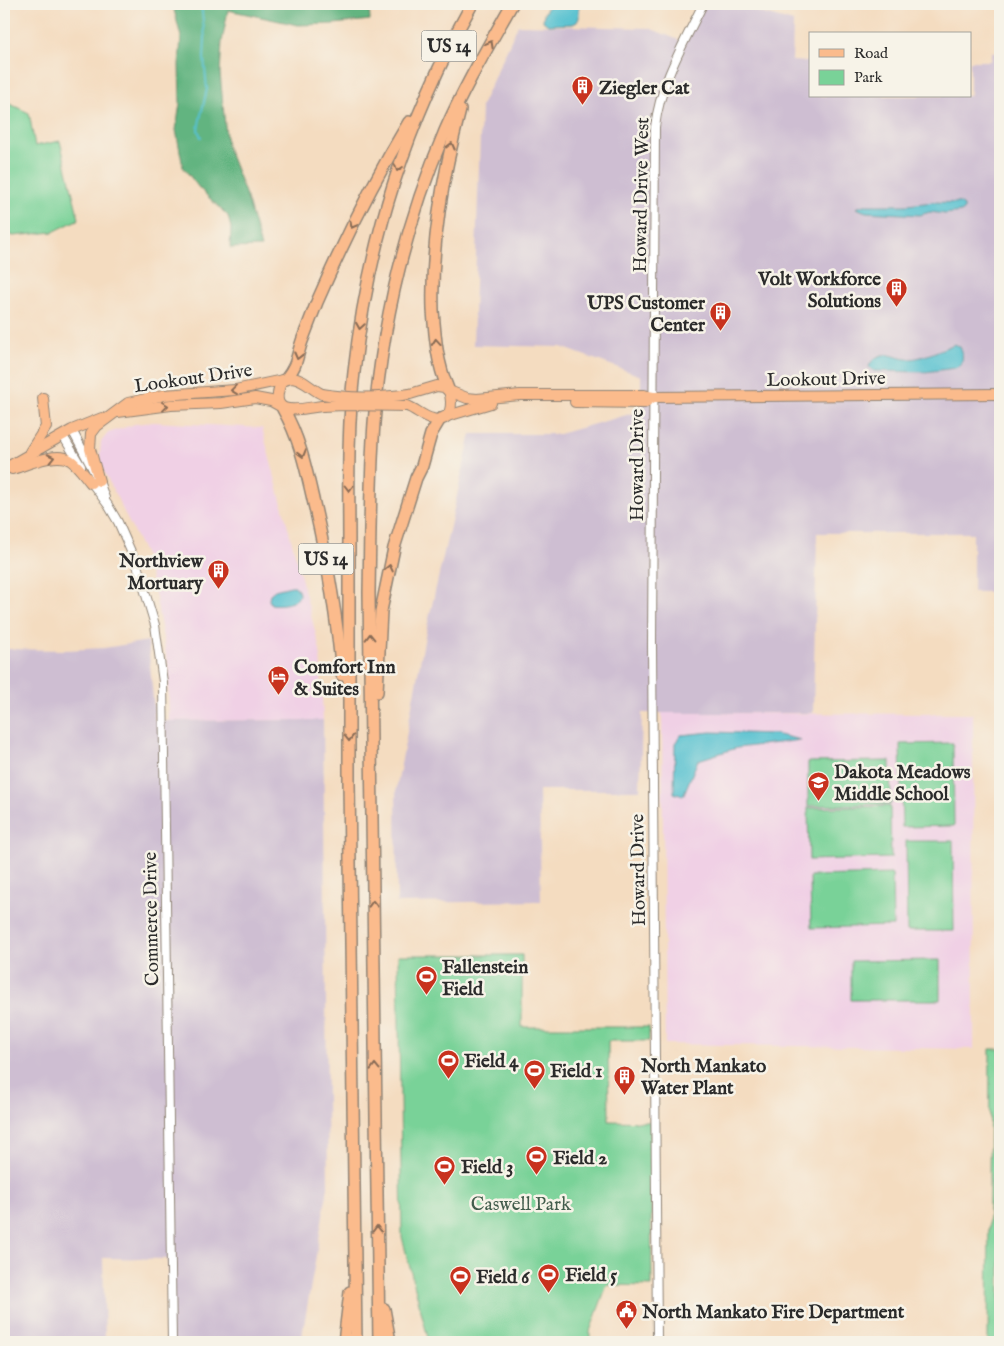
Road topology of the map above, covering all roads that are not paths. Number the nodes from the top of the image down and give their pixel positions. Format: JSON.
{"nodes":[{"id":1,"x":472,"y":4,"type":"edge"},
{"id":2,"x":512,"y":4,"type":"edge"},
{"id":3,"x":703,"y":4,"type":"edge"},
{"id":4,"x":467,"y":84,"type":"junction"},
{"id":5,"x":428,"y":90,"type":"junction"},
{"id":6,"x":284,"y":380,"type":"junction"},
{"id":7,"x":449,"y":390,"type":"junction"},
{"id":8,"x":1000,"y":394,"type":"edge"},
{"id":9,"x":43,"y":398,"type":"dead end"},
{"id":10,"x":653,"y":398,"type":"junction"},
{"id":11,"x":281,"y":408,"type":"junction"},
{"id":12,"x":112,"y":414,"type":"junction"},
{"id":13,"x":442,"y":418,"type":"junction"},
{"id":14,"x":68,"y":433,"type":"junction"},
{"id":15,"x":28,"y":454,"type":"junction"},
{"id":16,"x":4,"y":471,"type":"edge"},
{"id":17,"x":95,"y":482,"type":"junction"},
{"id":18,"x":349,"y":713,"type":"junction"},
{"id":19,"x":371,"y":720,"type":"junction"},
{"id":20,"x":355,"y":1241,"type":"junction"},
{"id":21,"x":378,"y":1278,"type":"junction"},
{"id":22,"x":172,"y":1342,"type":"edge"},
{"id":23,"x":344,"y":1342,"type":"edge"},
{"id":24,"x":356,"y":1342,"type":"edge"},
{"id":25,"x":379,"y":1342,"type":"edge"},
{"id":26,"x":390,"y":1342,"type":"edge"},
{"id":27,"x":657,"y":1342,"type":"edge"}],
"edges":[{"from":1,"to":5,"type":"highway","number":"US 14"},
{"from":4,"to":2,"type":"highway","number":"US 14","one_way":true},
{"from":3,"to":10,"type":"street","name":"Howard Drive West"},
{"from":7,"to":4,"type":"highway","one_way":true},
{"from":19,"to":4,"type":"highway","number":"US 14","one_way":true},
{"from":5,"to":6,"type":"highway","one_way":true},
{"from":5,"to":18,"type":"highway","number":"US 14","one_way":true},
{"from":6,"to":7,"type":"main road","name":"Lookout Drive","bridge":true},
{"from":6,"to":11,"type":"main road","name":"Lookout Drive"},
{"from":6,"to":12,"type":"main road","name":"Lookout Drive","one_way":true},
{"from":7,"to":10,"type":"main road","name":"Lookout Drive"},
{"from":7,"to":13,"type":"main road"},
{"from":8,"to":10,"type":"main road","name":"Lookout Drive"},
{"from":9,"to":15,"type":"main road"},
{"from":10,"to":13,"type":"main road","name":"Lookout Drive"},
{"from":10,"to":27,"type":"street","name":"Howard Drive"},
{"from":12,"to":11,"type":"main road","name":"Lookout Drive","one_way":true},
{"from":11,"to":13,"type":"main road","name":"Lookout Drive","bridge":true},
{"from":11,"to":18,"type":"highway","number":"US 14","one_way":true},
{"from":12,"to":14,"type":"main road","name":"Lookout Drive"},
{"from":12,"to":17,"type":"main road"},
{"from":19,"to":13,"type":"highway","one_way":true},
{"from":14,"to":15,"type":"main road","name":"Lookout Drive"},
{"from":14,"to":17,"type":"street","name":"Commerce Drive"},
{"from":15,"to":16,"type":"main road","name":"Lookout Drive"},
{"from":16,"to":17,"type":"main road","one_way":true},
{"from":17,"to":22,"type":"street","name":"Commerce Drive"},
{"from":18,"to":20,"type":"highway","number":"US 14","one_way":true},
{"from":21,"to":19,"type":"highway","number":"US 14","one_way":true},
{"from":20,"to":23,"type":"highway"},
{"from":20,"to":24,"type":"highway","number":"US 14"},
{"from":21,"to":25,"type":"highway","number":"US 14"},
{"from":21,"to":26,"type":"highway"}]}
